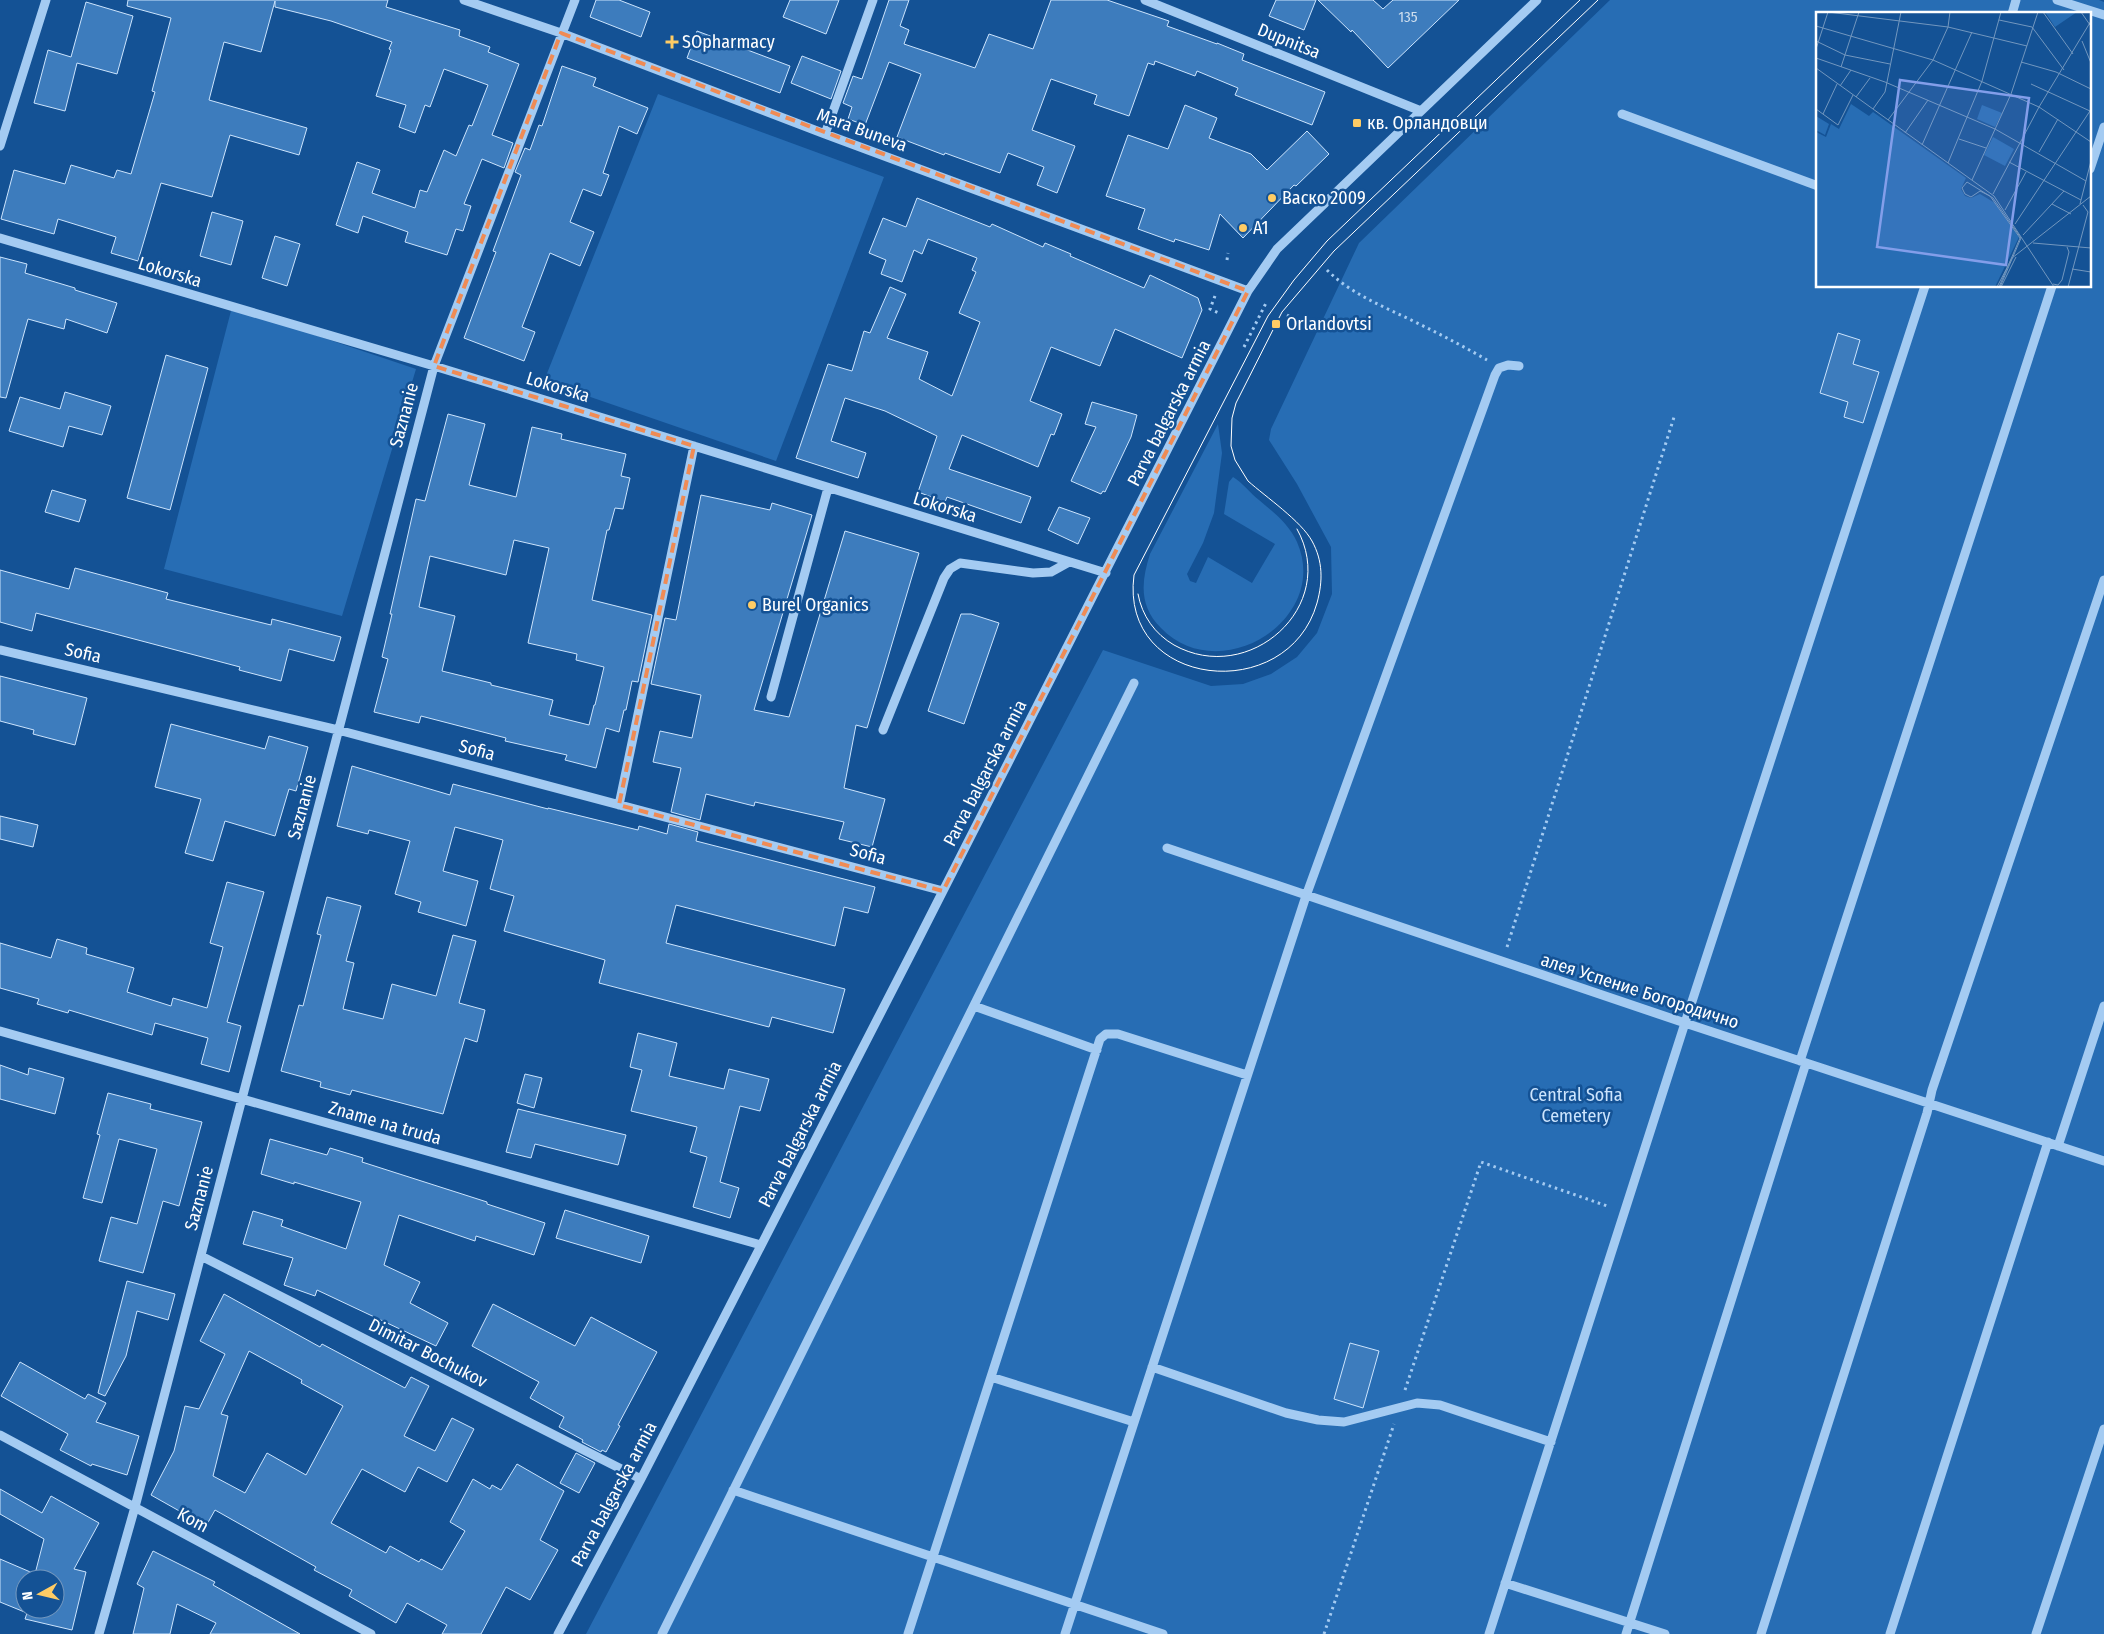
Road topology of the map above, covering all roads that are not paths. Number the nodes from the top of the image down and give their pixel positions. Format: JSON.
{"nodes":[{"id":1,"x":46,"y":0,"type":"edge"},
{"id":2,"x":464,"y":0,"type":"edge"},
{"id":3,"x":574,"y":0,"type":"edge"},
{"id":4,"x":873,"y":0,"type":"edge"},
{"id":5,"x":1145,"y":0,"type":"edge"},
{"id":6,"x":1537,"y":0,"type":"edge"},
{"id":7,"x":2057,"y":0,"type":"edge"},
{"id":8,"x":2104,"y":15,"type":"edge"},
{"id":9,"x":561,"y":33,"type":"junction"},
{"id":10,"x":1421,"y":111,"type":"junction"},
{"id":11,"x":1622,"y":114,"type":"dead end"},
{"id":12,"x":2104,"y":127,"type":"edge"},
{"id":13,"x":825,"y":134,"type":"junction"},
{"id":14,"x":0,"y":146,"type":"edge"},
{"id":15,"x":2092,"y":163,"type":"edge"},
{"id":16,"x":1816,"y":185,"type":"edge"},
{"id":17,"x":0,"y":238,"type":"edge"},
{"id":18,"x":1924,"y":288,"type":"edge"},
{"id":19,"x":2051,"y":288,"type":"edge"},
{"id":20,"x":1248,"y":291,"type":"junction"},
{"id":21,"x":434,"y":366,"type":"junction"},
{"id":22,"x":1519,"y":366,"type":"dead end"},
{"id":23,"x":694,"y":446,"type":"junction"},
{"id":24,"x":828,"y":488,"type":"junction"},
{"id":25,"x":1069,"y":562,"type":"junction"},
{"id":26,"x":1106,"y":573,"type":"junction"},
{"id":27,"x":2104,"y":580,"type":"edge"},
{"id":28,"x":0,"y":650,"type":"edge"},
{"id":29,"x":1134,"y":683,"type":"dead end"},
{"id":30,"x":771,"y":697,"type":"dead end"},
{"id":31,"x":338,"y":730,"type":"junction"},
{"id":32,"x":883,"y":730,"type":"dead end"},
{"id":33,"x":619,"y":805,"type":"junction"},
{"id":34,"x":1167,"y":848,"type":"dead end"},
{"id":35,"x":943,"y":891,"type":"junction"},
{"id":36,"x":1306,"y":896,"type":"junction"},
{"id":37,"x":974,"y":1006,"type":"junction"},
{"id":38,"x":2104,"y":1006,"type":"edge"},
{"id":39,"x":1685,"y":1023,"type":"junction"},
{"id":40,"x":0,"y":1031,"type":"edge"},
{"id":41,"x":1097,"y":1050,"type":"junction"},
{"id":42,"x":1803,"y":1062,"type":"junction"},
{"id":43,"x":1247,"y":1075,"type":"junction"},
{"id":44,"x":242,"y":1099,"type":"junction"},
{"id":45,"x":1929,"y":1103,"type":"junction"},
{"id":46,"x":2048,"y":1142,"type":"junction"},
{"id":47,"x":2058,"y":1146,"type":"junction"},
{"id":48,"x":2104,"y":1161,"type":"edge"},
{"id":49,"x":761,"y":1245,"type":"junction"},
{"id":50,"x":201,"y":1256,"type":"junction"},
{"id":51,"x":1152,"y":1367,"type":"junction"},
{"id":52,"x":991,"y":1377,"type":"junction"},
{"id":53,"x":1134,"y":1422,"type":"junction"},
{"id":54,"x":2104,"y":1429,"type":"edge"},
{"id":55,"x":0,"y":1435,"type":"edge"},
{"id":56,"x":1551,"y":1442,"type":"junction"},
{"id":57,"x":640,"y":1479,"type":"junction"},
{"id":58,"x":733,"y":1490,"type":"junction"},
{"id":59,"x":135,"y":1507,"type":"junction"},
{"id":60,"x":932,"y":1557,"type":"junction"},
{"id":61,"x":1505,"y":1583,"type":"junction"},
{"id":62,"x":1075,"y":1605,"type":"junction"},
{"id":63,"x":1630,"y":1623,"type":"junction"},
{"id":64,"x":99,"y":1634,"type":"edge"},
{"id":65,"x":371,"y":1634,"type":"edge"},
{"id":66,"x":558,"y":1634,"type":"edge"},
{"id":67,"x":662,"y":1634,"type":"edge"},
{"id":68,"x":908,"y":1634,"type":"edge"},
{"id":69,"x":1065,"y":1634,"type":"edge"},
{"id":70,"x":1163,"y":1634,"type":"edge"},
{"id":71,"x":1489,"y":1634,"type":"edge"},
{"id":72,"x":1626,"y":1634,"type":"edge"},
{"id":73,"x":1665,"y":1634,"type":"edge"},
{"id":74,"x":1761,"y":1634,"type":"edge"},
{"id":75,"x":1890,"y":1634,"type":"edge"},
{"id":76,"x":2036,"y":1634,"type":"edge"}],
"edges":[{"from":1,"to":14,"type":"street"},
{"from":2,"to":9,"type":"street","name":"Mara Buneva"},
{"from":3,"to":9,"type":"street","name":"Saznanie"},
{"from":4,"to":13,"type":"street"},
{"from":5,"to":10,"type":"street","name":"Dupnitsa"},
{"from":6,"to":10,"type":"street","name":"Parva balgarska armia"},
{"from":7,"to":8,"type":"street"},
{"from":9,"to":13,"type":"street","name":"Mara Buneva"},
{"from":9,"to":21,"type":"street","name":"Saznanie"},
{"from":10,"to":20,"type":"street","name":"Parva balgarska armia"},
{"from":11,"to":16,"type":"street"},
{"from":12,"to":15,"type":"street"},
{"from":13,"to":20,"type":"street","name":"Mara Buneva"},
{"from":17,"to":21,"type":"street","name":"Lokorska"},
{"from":18,"to":39,"type":"street"},
{"from":19,"to":42,"type":"street"},
{"from":20,"to":26,"type":"street","name":"Parva balgarska armia"},
{"from":21,"to":23,"type":"street","name":"Lokorska"},
{"from":21,"to":31,"type":"street","name":"Saznanie"},
{"from":22,"to":36,"type":"street"},
{"from":23,"to":24,"type":"street","name":"Lokorska"},
{"from":23,"to":33,"type":"street"},
{"from":24,"to":25,"type":"street","name":"Lokorska"},
{"from":24,"to":30,"type":"street"},
{"from":25,"to":26,"type":"street","name":"Lokorska"},
{"from":25,"to":32,"type":"street"},
{"from":26,"to":35,"type":"street","name":"Parva balgarska armia"},
{"from":27,"to":45,"type":"street"},
{"from":28,"to":31,"type":"street","name":"Sofia"},
{"from":29,"to":37,"type":"street"},
{"from":31,"to":33,"type":"street","name":"Sofia"},
{"from":31,"to":44,"type":"street","name":"Saznanie"},
{"from":33,"to":35,"type":"street","name":"Sofia"},
{"from":34,"to":36,"type":"street","name":"алея Успение Богородично"},
{"from":35,"to":49,"type":"street","name":"Parva balgarska armia"},
{"from":36,"to":39,"type":"street","name":"алея Успение Богородично"},
{"from":36,"to":43,"type":"street"},
{"from":37,"to":41,"type":"street"},
{"from":37,"to":58,"type":"street"},
{"from":38,"to":47,"type":"street"},
{"from":39,"to":42,"type":"street","name":"алея Успение Богородично"},
{"from":39,"to":56,"type":"street"},
{"from":40,"to":44,"type":"street","name":"Zname na truda"},
{"from":41,"to":43,"type":"street"},
{"from":41,"to":52,"type":"street"},
{"from":42,"to":45,"type":"street","name":"алея Успение Богородично"},
{"from":42,"to":63,"type":"street"},
{"from":43,"to":51,"type":"street"},
{"from":44,"to":49,"type":"street","name":"Zname na truda"},
{"from":44,"to":50,"type":"street","name":"Saznanie"},
{"from":45,"to":46,"type":"street","name":"алея Успение Богородично"},
{"from":45,"to":74,"type":"street"},
{"from":46,"to":47,"type":"street","name":"алея Успение Богородично"},
{"from":46,"to":75,"type":"street"},
{"from":47,"to":48,"type":"street","name":"алея Успение Богородично"},
{"from":49,"to":57,"type":"street","name":"Parva balgarska armia"},
{"from":50,"to":57,"type":"street","name":"Dimitar Bochukov"},
{"from":50,"to":59,"type":"street","name":"Saznanie"},
{"from":51,"to":53,"type":"street"},
{"from":51,"to":56,"type":"street"},
{"from":52,"to":53,"type":"street"},
{"from":52,"to":60,"type":"street"},
{"from":53,"to":62,"type":"street"},
{"from":54,"to":76,"type":"street"},
{"from":55,"to":59,"type":"street","name":"Kom"},
{"from":56,"to":61,"type":"street"},
{"from":57,"to":66,"type":"street","name":"Parva balgarska armia"},
{"from":58,"to":60,"type":"street"},
{"from":58,"to":67,"type":"street"},
{"from":59,"to":64,"type":"street","name":"Saznanie"},
{"from":59,"to":65,"type":"street","name":"Kom"},
{"from":60,"to":62,"type":"street"},
{"from":60,"to":68,"type":"street"},
{"from":61,"to":63,"type":"street"},
{"from":61,"to":71,"type":"street"},
{"from":62,"to":69,"type":"street"},
{"from":62,"to":70,"type":"street"},
{"from":63,"to":72,"type":"street"},
{"from":63,"to":73,"type":"street"}]}
